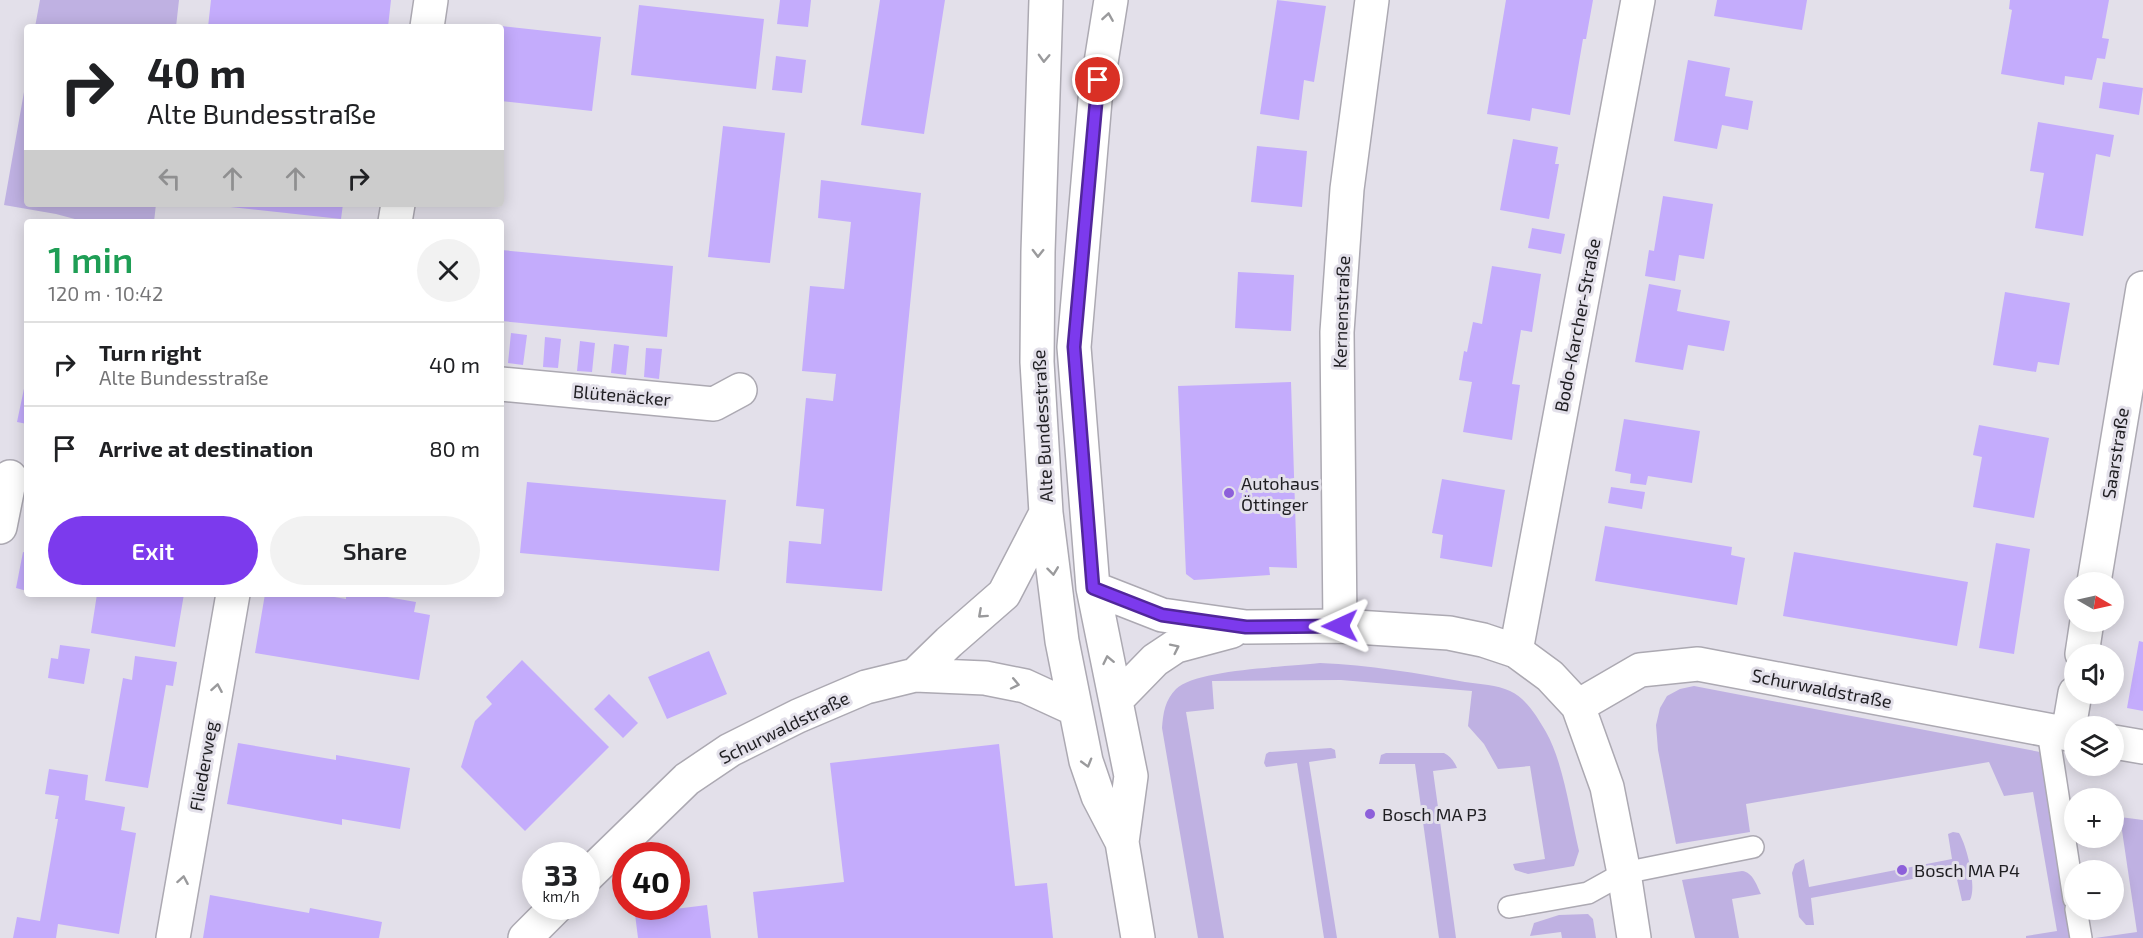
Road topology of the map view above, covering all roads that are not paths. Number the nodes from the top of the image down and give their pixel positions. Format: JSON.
{"nodes":[{"id":1,"x":431,"y":0,"type":"edge"},
{"id":2,"x":1046,"y":0,"type":"edge"},
{"id":3,"x":1111,"y":0,"type":"edge"},
{"id":4,"x":1372,"y":0,"type":"edge"},
{"id":5,"x":1638,"y":0,"type":"edge"},
{"id":6,"x":427,"y":24,"type":"edge"},
{"id":7,"x":2143,"y":288,"type":"edge"},
{"id":8,"x":504,"y":384,"type":"edge"},
{"id":9,"x":740,"y":390,"type":"dead end"},
{"id":10,"x":1046,"y":513,"type":"junction"},
{"id":11,"x":2096,"y":572,"type":"edge"},
{"id":12,"x":1093,"y":588,"type":"junction"},
{"id":13,"x":232,"y":597,"type":"edge"},
{"id":14,"x":1340,"y":626,"type":"junction"},
{"id":15,"x":1246,"y":627,"type":"junction"},
{"id":16,"x":1516,"y":651,"type":"junction"},
{"id":17,"x":915,"y":675,"type":"junction"},
{"id":18,"x":1116,"y":700,"type":"junction"},
{"id":19,"x":1578,"y":706,"type":"junction"},
{"id":20,"x":1075,"y":709,"type":"junction"},
{"id":21,"x":2064,"y":733,"type":"edge"},
{"id":22,"x":2124,"y":744,"type":"edge"},
{"id":23,"x":2143,"y":747,"type":"edge"},
{"id":24,"x":2067,"y":776,"type":"edge"},
{"id":25,"x":1122,"y":842,"type":"junction"},
{"id":26,"x":1753,"y":847,"type":"dead end"},
{"id":27,"x":2072,"y":860,"type":"edge"},
{"id":28,"x":600,"y":863,"type":"edge"},
{"id":29,"x":1624,"y":873,"type":"junction"},
{"id":30,"x":1509,"y":907,"type":"dead end"},
{"id":31,"x":543,"y":920,"type":"edge"},
{"id":32,"x":2078,"y":920,"type":"edge"},
{"id":33,"x":173,"y":938,"type":"edge"},
{"id":34,"x":525,"y":938,"type":"edge"},
{"id":35,"x":1138,"y":938,"type":"edge"},
{"id":36,"x":1634,"y":938,"type":"edge"},
{"id":37,"x":2081,"y":938,"type":"edge"}],
"edges":[{"from":1,"to":6,"type":"street"},
{"from":2,"to":10,"type":"street","name":"Alte Bundesstraße","one_way":true},
{"from":12,"to":3,"type":"street","name":"Alte Bundesstraße","one_way":true},
{"from":4,"to":14,"type":"street","name":"Kernenstraße"},
{"from":5,"to":16,"type":"street","name":"Bodo-Karcher-Straße"},
{"from":7,"to":11,"type":"street","name":"Saarstraße"},
{"from":8,"to":9,"type":"street","name":"Blütenäcker"},
{"from":10,"to":17,"type":"street","one_way":true},
{"from":10,"to":20,"type":"street","name":"Alte Bundesstraße","one_way":true},
{"from":12,"to":15,"type":"street"},
{"from":18,"to":12,"type":"street","name":"Alte Bundesstraße","one_way":true},
{"from":33,"to":13,"type":"street","name":"Fliederweg","one_way":true},
{"from":14,"to":15,"type":"street"},
{"from":14,"to":16,"type":"street"},
{"from":18,"to":15,"type":"street","one_way":true},
{"from":16,"to":19,"type":"street"},
{"from":17,"to":20,"type":"street","name":"Schurwaldstraße","one_way":true},
{"from":17,"to":28,"type":"street","name":"Schurwaldstraße"},
{"from":18,"to":25,"type":"street","name":"Alte Bundesstraße"},
{"from":19,"to":21,"type":"street","name":"Schurwaldstraße"},
{"from":19,"to":29,"type":"street"},
{"from":20,"to":25,"type":"street","name":"Alte Bundesstraße","one_way":true},
{"from":22,"to":23,"type":"street"},
{"from":24,"to":27,"type":"lane"},
{"from":25,"to":35,"type":"street","name":"Alte Bundesstraße"},
{"from":26,"to":29,"type":"lane"},
{"from":29,"to":30,"type":"lane"},
{"from":29,"to":36,"type":"street"},
{"from":31,"to":34,"type":"street"},
{"from":32,"to":37,"type":"lane"}]}
